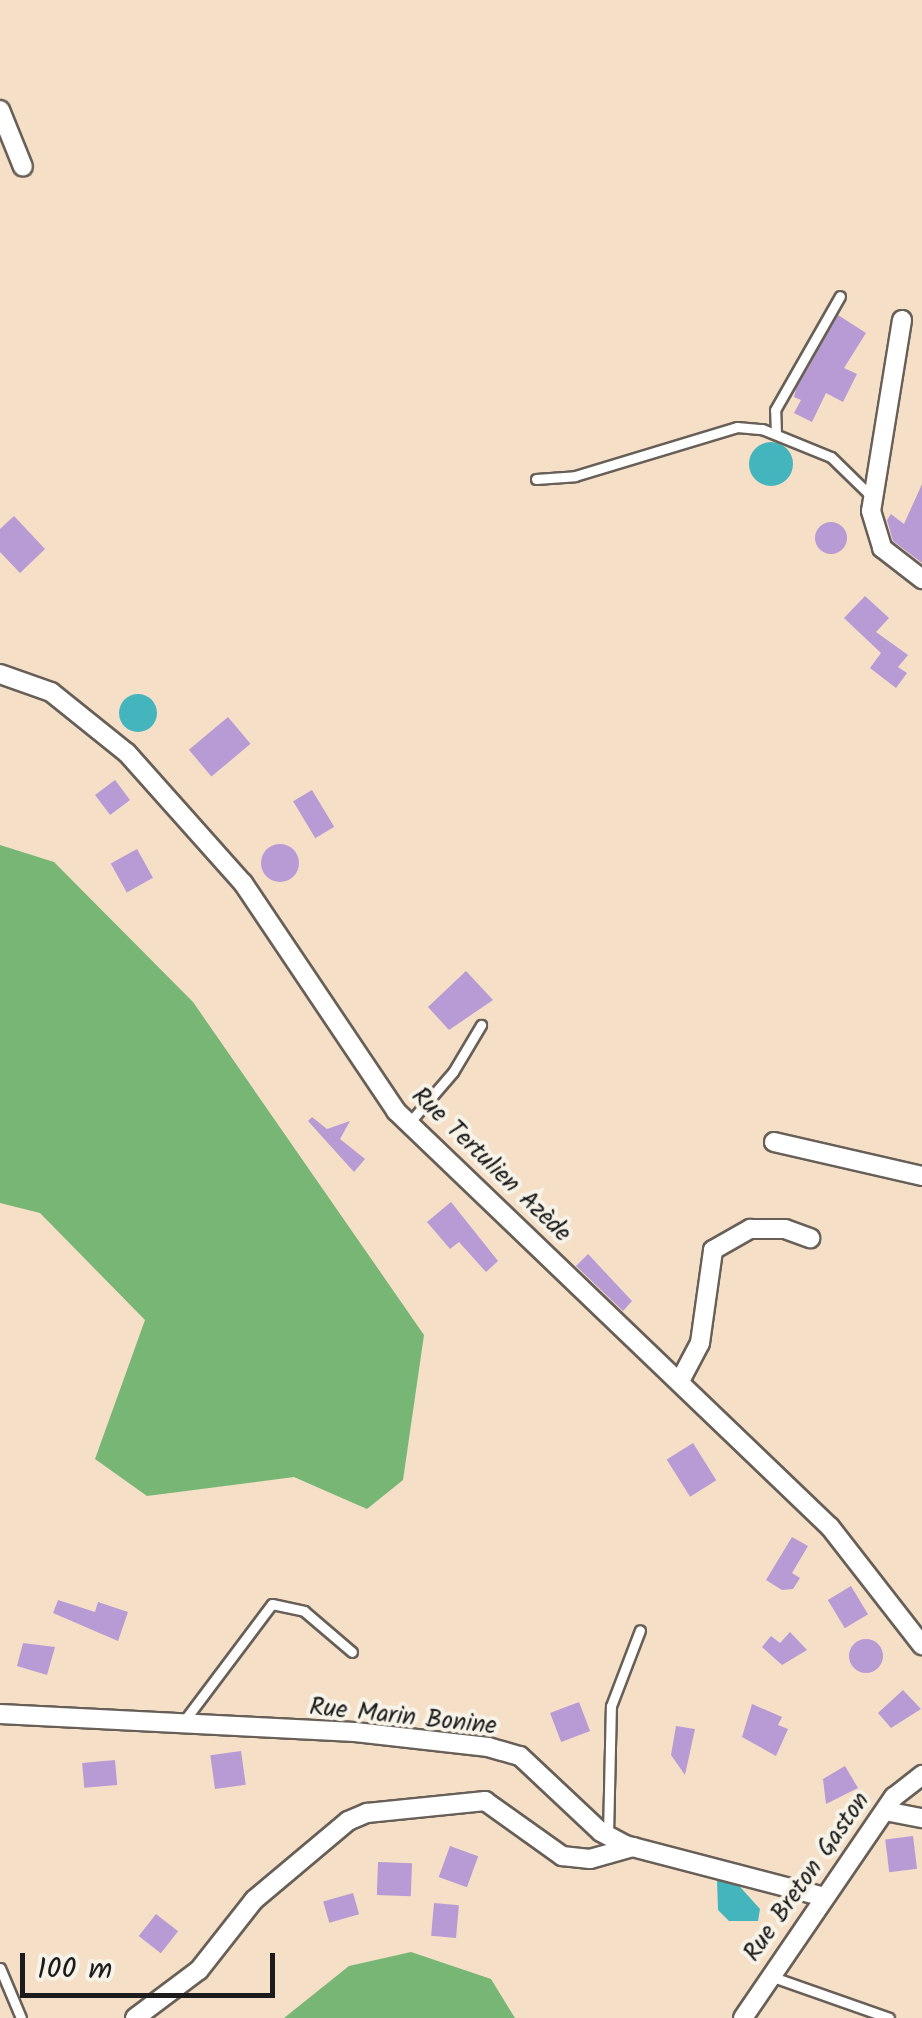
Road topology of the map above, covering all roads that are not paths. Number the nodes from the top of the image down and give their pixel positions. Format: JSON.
{"nodes":[{"id":1,"x":0,"y":110,"type":"edge"},
{"id":2,"x":23,"y":167,"type":"dead end"},
{"id":3,"x":840,"y":296,"type":"dead end"},
{"id":4,"x":902,"y":320,"type":"dead end"},
{"id":5,"x":776,"y":434,"type":"junction"},
{"id":6,"x":536,"y":478,"type":"dead end"},
{"id":7,"x":872,"y":498,"type":"junction"},
{"id":8,"x":922,"y":579,"type":"edge"},
{"id":9,"x":0,"y":674,"type":"edge"},
{"id":10,"x":481,"y":1025,"type":"dead end"},
{"id":11,"x":408,"y":1123,"type":"junction"},
{"id":12,"x":774,"y":1142,"type":"dead end"},
{"id":13,"x":922,"y":1176,"type":"edge"},
{"id":14,"x":810,"y":1238,"type":"dead end"},
{"id":15,"x":681,"y":1378,"type":"junction"},
{"id":16,"x":640,"y":1630,"type":"dead end"},
{"id":17,"x":922,"y":1645,"type":"edge"},
{"id":18,"x":352,"y":1652,"type":"dead end"},
{"id":19,"x":0,"y":1714,"type":"edge"},
{"id":20,"x":179,"y":1727,"type":"junction"},
{"id":21,"x":922,"y":1775,"type":"edge"},
{"id":22,"x":884,"y":1811,"type":"junction"},
{"id":23,"x":922,"y":1818,"type":"edge"},
{"id":24,"x":608,"y":1836,"type":"junction"},
{"id":25,"x":633,"y":1847,"type":"junction"},
{"id":26,"x":821,"y":1896,"type":"junction"},
{"id":27,"x":0,"y":1968,"type":"edge"},
{"id":28,"x":768,"y":1975,"type":"junction"},
{"id":29,"x":21,"y":2018,"type":"edge"},
{"id":30,"x":136,"y":2018,"type":"edge"},
{"id":31,"x":743,"y":2018,"type":"edge"},
{"id":32,"x":889,"y":2018,"type":"edge"}],
"edges":[{"from":1,"to":2,"type":"street"},
{"from":3,"to":5,"type":"lane"},
{"from":4,"to":7,"type":"street"},
{"from":5,"to":6,"type":"lane"},
{"from":5,"to":7,"type":"lane"},
{"from":7,"to":8,"type":"street"},
{"from":9,"to":11,"type":"street","name":"Rue Tertulien Azède"},
{"from":10,"to":11,"type":"lane"},
{"from":11,"to":15,"type":"street","name":"Rue Tertulien Azède"},
{"from":12,"to":13,"type":"street"},
{"from":14,"to":15,"type":"street"},
{"from":15,"to":17,"type":"street","name":"Rue Tertulien Azède"},
{"from":16,"to":24,"type":"lane"},
{"from":18,"to":20,"type":"lane"},
{"from":19,"to":20,"type":"street","name":"Rue Marin Bonine"},
{"from":20,"to":24,"type":"street","name":"Rue Marin Bonine"},
{"from":21,"to":22,"type":"street","name":"Rue Breton Gaston"},
{"from":22,"to":23,"type":"street"},
{"from":22,"to":26,"type":"street","name":"Rue Breton Gaston"},
{"from":24,"to":25,"type":"street","name":"Rue Marin Bonine"},
{"from":25,"to":26,"type":"street","name":"Rue Marin Bonine"},
{"from":25,"to":30,"type":"street"},
{"from":26,"to":28,"type":"street","name":"Rue Breton Gaston"},
{"from":27,"to":29,"type":"lane"},
{"from":28,"to":31,"type":"street","name":"Rue Breton Gaston"},
{"from":28,"to":32,"type":"lane"}]}
